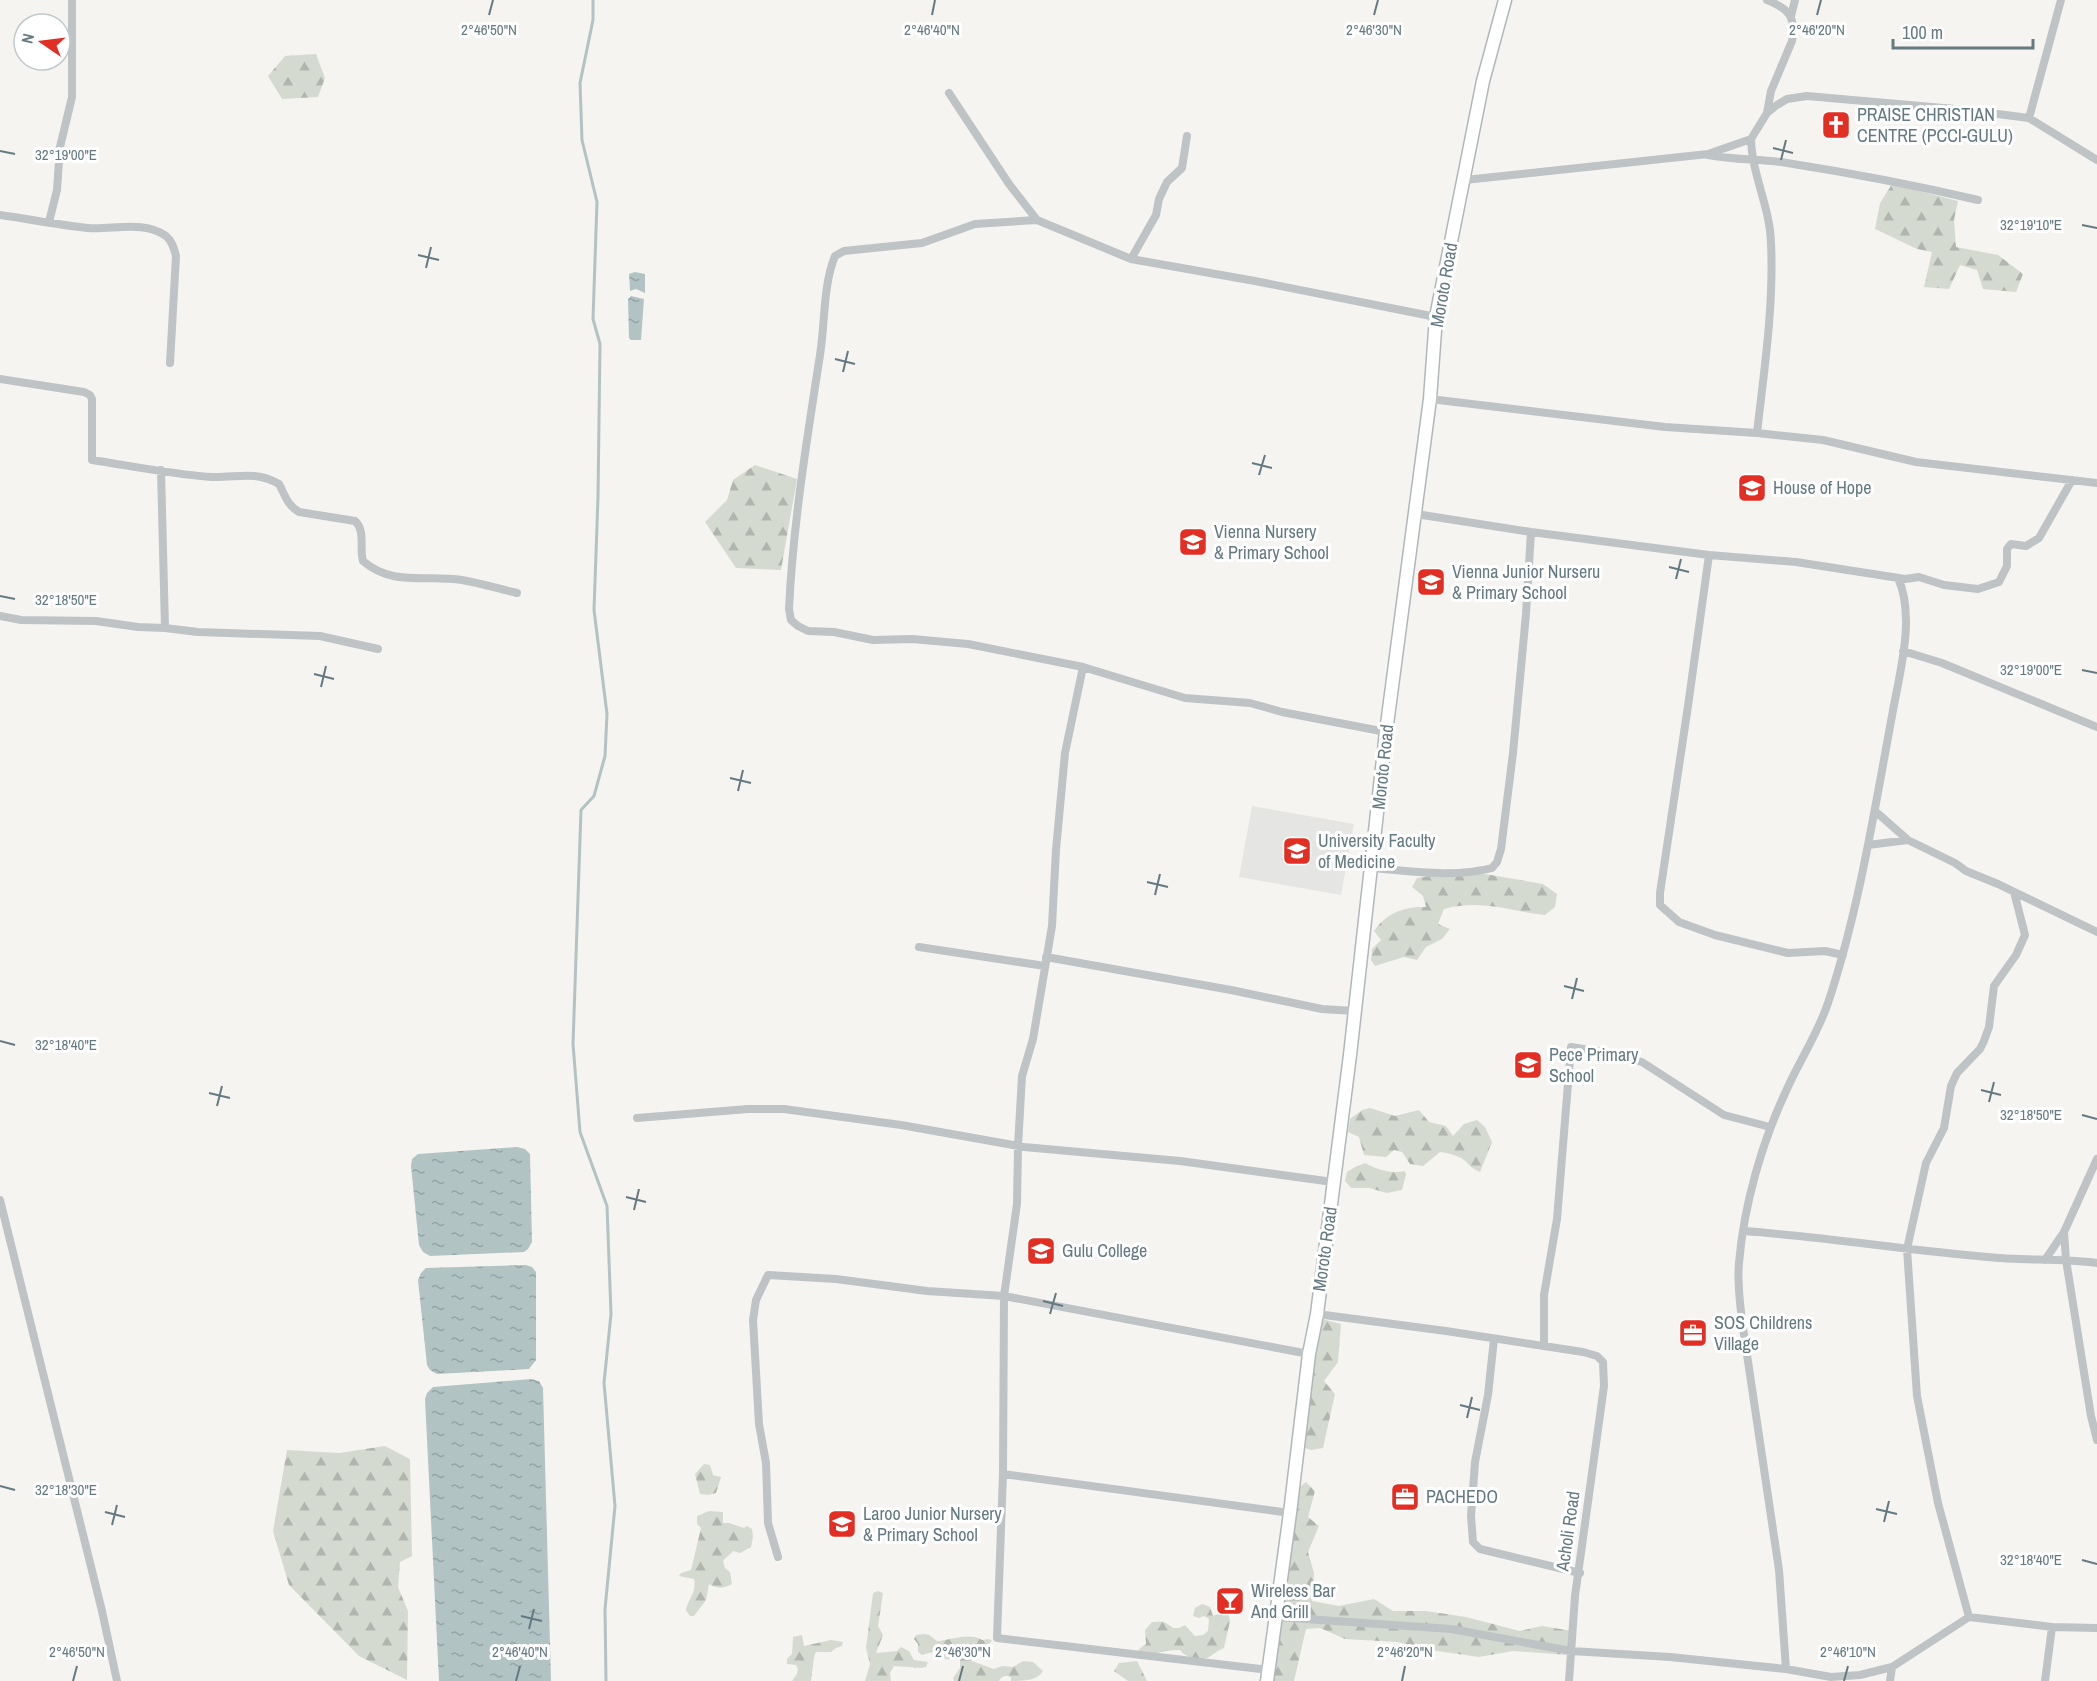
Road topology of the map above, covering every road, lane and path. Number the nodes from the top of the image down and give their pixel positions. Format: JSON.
{"nodes":[{"id":1,"x":72,"y":0,"type":"edge"},
{"id":2,"x":1505,"y":0,"type":"edge"},
{"id":3,"x":1767,"y":0,"type":"edge"},
{"id":4,"x":1795,"y":0,"type":"edge"},
{"id":5,"x":2061,"y":0,"type":"edge"},
{"id":6,"x":1791,"y":16,"type":"junction"},
{"id":7,"x":950,"y":93,"type":"dead end"},
{"id":8,"x":1767,"y":113,"type":"junction"},
{"id":9,"x":2029,"y":118,"type":"junction"},
{"id":10,"x":1186,"y":136,"type":"dead end"},
{"id":11,"x":1751,"y":139,"type":"junction"},
{"id":12,"x":1708,"y":154,"type":"junction"},
{"id":13,"x":1752,"y":159,"type":"junction"},
{"id":14,"x":2097,"y":160,"type":"edge"},
{"id":15,"x":1465,"y":180,"type":"junction"},
{"id":16,"x":1977,"y":200,"type":"dead end"},
{"id":17,"x":0,"y":215,"type":"edge"},
{"id":18,"x":1037,"y":220,"type":"junction"},
{"id":19,"x":49,"y":222,"type":"junction"},
{"id":20,"x":1131,"y":259,"type":"junction"},
{"id":21,"x":1437,"y":317,"type":"junction"},
{"id":22,"x":170,"y":363,"type":"dead end"},
{"id":23,"x":0,"y":379,"type":"edge"},
{"id":24,"x":1430,"y":399,"type":"junction"},
{"id":25,"x":1757,"y":433,"type":"junction"},
{"id":26,"x":161,"y":470,"type":"junction"},
{"id":27,"x":2072,"y":480,"type":"junction"},
{"id":28,"x":2097,"y":483,"type":"edge"},
{"id":29,"x":1416,"y":514,"type":"junction"},
{"id":30,"x":1531,"y":532,"type":"junction"},
{"id":31,"x":1709,"y":555,"type":"junction"},
{"id":32,"x":1898,"y":578,"type":"junction"},
{"id":33,"x":517,"y":593,"type":"dead end"},
{"id":34,"x":0,"y":616,"type":"edge"},
{"id":35,"x":165,"y":628,"type":"junction"},
{"id":36,"x":378,"y":649,"type":"dead end"},
{"id":37,"x":1903,"y":651,"type":"junction"},
{"id":38,"x":1083,"y":667,"type":"junction"},
{"id":39,"x":2097,"y":727,"type":"edge"},
{"id":40,"x":1386,"y":732,"type":"junction"},
{"id":41,"x":1875,"y":811,"type":"junction"},
{"id":42,"x":1908,"y":840,"type":"junction"},
{"id":43,"x":1869,"y":846,"type":"junction"},
{"id":44,"x":1372,"y":868,"type":"junction"},
{"id":45,"x":2014,"y":892,"type":"junction"},
{"id":46,"x":2097,"y":932,"type":"edge"},
{"id":47,"x":919,"y":947,"type":"dead end"},
{"id":48,"x":1843,"y":955,"type":"junction"},
{"id":49,"x":1046,"y":962,"type":"junction"},
{"id":50,"x":1354,"y":1011,"type":"junction"},
{"id":51,"x":637,"y":1118,"type":"dead end"},
{"id":52,"x":1770,"y":1126,"type":"junction"},
{"id":53,"x":1018,"y":1146,"type":"junction"},
{"id":54,"x":2097,"y":1159,"type":"edge"},
{"id":55,"x":1334,"y":1182,"type":"junction"},
{"id":56,"x":0,"y":1200,"type":"edge"},
{"id":57,"x":1744,"y":1231,"type":"junction"},
{"id":58,"x":2064,"y":1232,"type":"junction"},
{"id":59,"x":1907,"y":1248,"type":"junction"},
{"id":60,"x":2045,"y":1260,"type":"junction"},
{"id":61,"x":2066,"y":1260,"type":"junction"},
{"id":62,"x":2097,"y":1263,"type":"edge"},
{"id":63,"x":1004,"y":1296,"type":"junction"},
{"id":64,"x":1317,"y":1314,"type":"junction"},
{"id":65,"x":1494,"y":1339,"type":"junction"},
{"id":66,"x":1544,"y":1346,"type":"junction"},
{"id":67,"x":1309,"y":1354,"type":"junction"},
{"id":68,"x":2097,"y":1440,"type":"edge"},
{"id":69,"x":1004,"y":1474,"type":"junction"},
{"id":70,"x":1290,"y":1513,"type":"junction"},
{"id":71,"x":778,"y":1557,"type":"dead end"},
{"id":72,"x":1580,"y":1573,"type":"junction"},
{"id":73,"x":1277,"y":1617,"type":"junction"},
{"id":74,"x":1969,"y":1617,"type":"junction"},
{"id":75,"x":2052,"y":1628,"type":"junction"},
{"id":76,"x":2097,"y":1628,"type":"edge"},
{"id":77,"x":1571,"y":1651,"type":"junction"},
{"id":78,"x":1892,"y":1667,"type":"junction"},
{"id":79,"x":1786,"y":1669,"type":"junction"},
{"id":80,"x":1268,"y":1676,"type":"edge"},
{"id":81,"x":117,"y":1681,"type":"edge"},
{"id":82,"x":1569,"y":1681,"type":"edge"},
{"id":83,"x":1890,"y":1681,"type":"edge"},
{"id":84,"x":2045,"y":1681,"type":"edge"}],
"edges":[{"from":1,"to":19,"type":"street"},
{"from":2,"to":15,"type":"main road","name":"Moroto Road"},
{"from":3,"to":6,"type":"street"},
{"from":4,"to":6,"type":"street"},
{"from":5,"to":9,"type":"street"},
{"from":6,"to":8,"type":"street"},
{"from":7,"to":18,"type":"street"},
{"from":8,"to":9,"type":"street"},
{"from":8,"to":11,"type":"street"},
{"from":9,"to":14,"type":"street"},
{"from":10,"to":20,"type":"street"},
{"from":11,"to":12,"type":"street"},
{"from":11,"to":13,"type":"street"},
{"from":12,"to":13,"type":"street"},
{"from":12,"to":15,"type":"street"},
{"from":13,"to":16,"type":"street"},
{"from":13,"to":25,"type":"street"},
{"from":15,"to":21,"type":"main road","name":"Moroto Road"},
{"from":17,"to":19,"type":"street"},
{"from":18,"to":20,"type":"street"},
{"from":18,"to":38,"type":"street"},
{"from":19,"to":22,"type":"street"},
{"from":20,"to":21,"type":"street"},
{"from":21,"to":24,"type":"main road","name":"Moroto Road"},
{"from":23,"to":26,"type":"street"},
{"from":24,"to":25,"type":"street"},
{"from":24,"to":29,"type":"main road","name":"Moroto Road"},
{"from":25,"to":27,"type":"street"},
{"from":26,"to":33,"type":"street"},
{"from":26,"to":35,"type":"street"},
{"from":27,"to":28,"type":"street"},
{"from":27,"to":32,"type":"street"},
{"from":29,"to":30,"type":"street"},
{"from":29,"to":40,"type":"main road","name":"Moroto Road"},
{"from":30,"to":31,"type":"street"},
{"from":30,"to":44,"type":"street"},
{"from":31,"to":32,"type":"street"},
{"from":31,"to":48,"type":"street"},
{"from":32,"to":37,"type":"street"},
{"from":34,"to":35,"type":"street"},
{"from":35,"to":36,"type":"street"},
{"from":37,"to":39,"type":"street"},
{"from":37,"to":41,"type":"street"},
{"from":38,"to":40,"type":"street"},
{"from":38,"to":49,"type":"street"},
{"from":40,"to":44,"type":"main road","name":"Moroto Road"},
{"from":41,"to":42,"type":"street"},
{"from":41,"to":43,"type":"street"},
{"from":42,"to":43,"type":"street"},
{"from":42,"to":45,"type":"street"},
{"from":43,"to":48,"type":"street"},
{"from":44,"to":50,"type":"main road","name":"Moroto Road"},
{"from":45,"to":46,"type":"street"},
{"from":45,"to":59,"type":"street"},
{"from":47,"to":49,"type":"street"},
{"from":48,"to":52,"type":"street"},
{"from":49,"to":50,"type":"street"},
{"from":49,"to":53,"type":"street"},
{"from":50,"to":55,"type":"main road","name":"Moroto Road"},
{"from":51,"to":53,"type":"street"},
{"from":52,"to":57,"type":"street"},
{"from":52,"to":66,"type":"street"},
{"from":53,"to":55,"type":"street"},
{"from":53,"to":63,"type":"street"},
{"from":54,"to":58,"type":"street"},
{"from":55,"to":64,"type":"main road","name":"Moroto Road"},
{"from":56,"to":81,"type":"street"},
{"from":57,"to":59,"type":"street"},
{"from":57,"to":79,"type":"street"},
{"from":58,"to":60,"type":"street"},
{"from":58,"to":61,"type":"street"},
{"from":59,"to":60,"type":"street"},
{"from":59,"to":74,"type":"street"},
{"from":60,"to":61,"type":"street"},
{"from":61,"to":62,"type":"street"},
{"from":61,"to":68,"type":"street"},
{"from":63,"to":67,"type":"street"},
{"from":63,"to":69,"type":"street"},
{"from":63,"to":71,"type":"street"},
{"from":64,"to":65,"type":"street"},
{"from":64,"to":67,"type":"main road","name":"Moroto Road"},
{"from":65,"to":66,"type":"street"},
{"from":65,"to":72,"type":"street"},
{"from":66,"to":72,"type":"street","name":"Acholi Road"},
{"from":67,"to":70,"type":"main road","name":"Moroto Road"},
{"from":69,"to":70,"type":"street"},
{"from":69,"to":80,"type":"street"},
{"from":70,"to":73,"type":"main road","name":"Moroto Road"},
{"from":72,"to":77,"type":"street","name":"Acholi Road"},
{"from":73,"to":77,"type":"street"},
{"from":73,"to":80,"type":"main road","name":"Moroto Road"},
{"from":74,"to":75,"type":"street"},
{"from":74,"to":78,"type":"street"},
{"from":75,"to":76,"type":"street"},
{"from":75,"to":84,"type":"street"},
{"from":77,"to":79,"type":"street"},
{"from":77,"to":82,"type":"street","name":"Acholi Road"},
{"from":78,"to":79,"type":"street"},
{"from":78,"to":83,"type":"street"}]}
